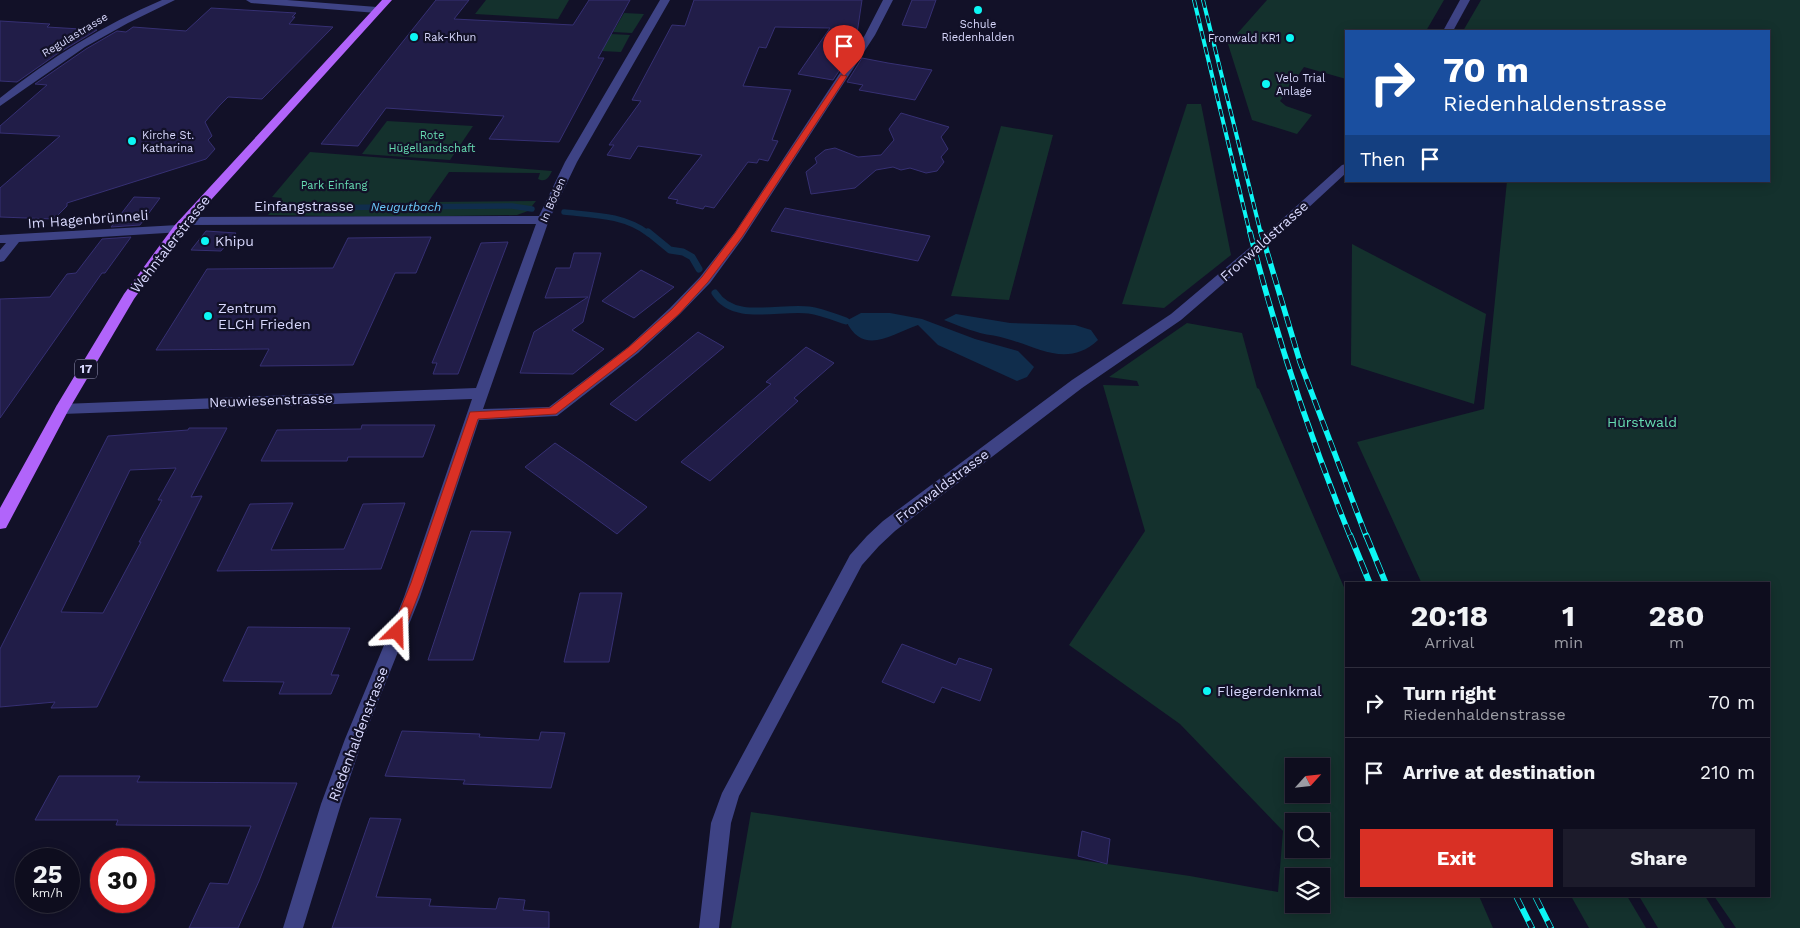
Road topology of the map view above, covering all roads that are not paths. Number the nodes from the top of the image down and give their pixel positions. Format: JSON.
{"nodes":[{"id":1,"x":170,"y":0,"type":"edge"},
{"id":2,"x":251,"y":0,"type":"edge"},
{"id":3,"x":387,"y":0,"type":"edge"},
{"id":4,"x":665,"y":0,"type":"edge"},
{"id":5,"x":888,"y":0,"type":"edge"},
{"id":6,"x":1465,"y":0,"type":"edge"},
{"id":7,"x":377,"y":10,"type":"junction"},
{"id":8,"x":1449,"y":30,"type":"edge"},
{"id":9,"x":0,"y":103,"type":"edge"},
{"id":10,"x":1345,"y":168,"type":"edge"},
{"id":11,"x":544,"y":220,"type":"junction"},
{"id":12,"x":181,"y":225,"type":"junction"},
{"id":13,"x":0,"y":239,"type":"edge"},
{"id":14,"x":15,"y":239,"type":"junction"},
{"id":15,"x":0,"y":258,"type":"edge"},
{"id":16,"x":481,"y":393,"type":"junction"},
{"id":17,"x":62,"y":409,"type":"junction"},
{"id":18,"x":474,"y":415,"type":"junction"},
{"id":19,"x":0,"y":523,"type":"edge"},
{"id":20,"x":293,"y":928,"type":"edge"},
{"id":21,"x":709,"y":928,"type":"edge"}],
"edges":[{"from":1,"to":9,"type":"street","name":"Regulastrasse"},
{"from":2,"to":7,"type":"street"},
{"from":3,"to":7,"type":"main road","name":"Wehntalerstrasse","number":"17"},
{"from":4,"to":11,"type":"street","name":"In Böden"},
{"from":5,"to":18,"type":"street"},
{"from":6,"to":8,"type":"street"},
{"from":7,"to":12,"type":"main road","name":"Wehntalerstrasse","number":"17"},
{"from":10,"to":21,"type":"street","name":"Fronwaldstrasse"},
{"from":11,"to":12,"type":"street","name":"Einfangstrasse"},
{"from":11,"to":16,"type":"street","name":"In Böden"},
{"from":12,"to":14,"type":"street","name":"Im Hagenbrünneli"},
{"from":12,"to":17,"type":"main road","name":"Wehntalerstrasse","number":"17"},
{"from":13,"to":14,"type":"street","name":"Im Hagenbrünneli"},
{"from":14,"to":15,"type":"street"},
{"from":16,"to":17,"type":"street","name":"Neuwiesenstrasse"},
{"from":16,"to":18,"type":"street","name":"In Böden"},
{"from":17,"to":19,"type":"main road","name":"Wehntalerstrasse","number":"17"},
{"from":18,"to":20,"type":"street","name":"Riedenhaldenstrasse"}]}
